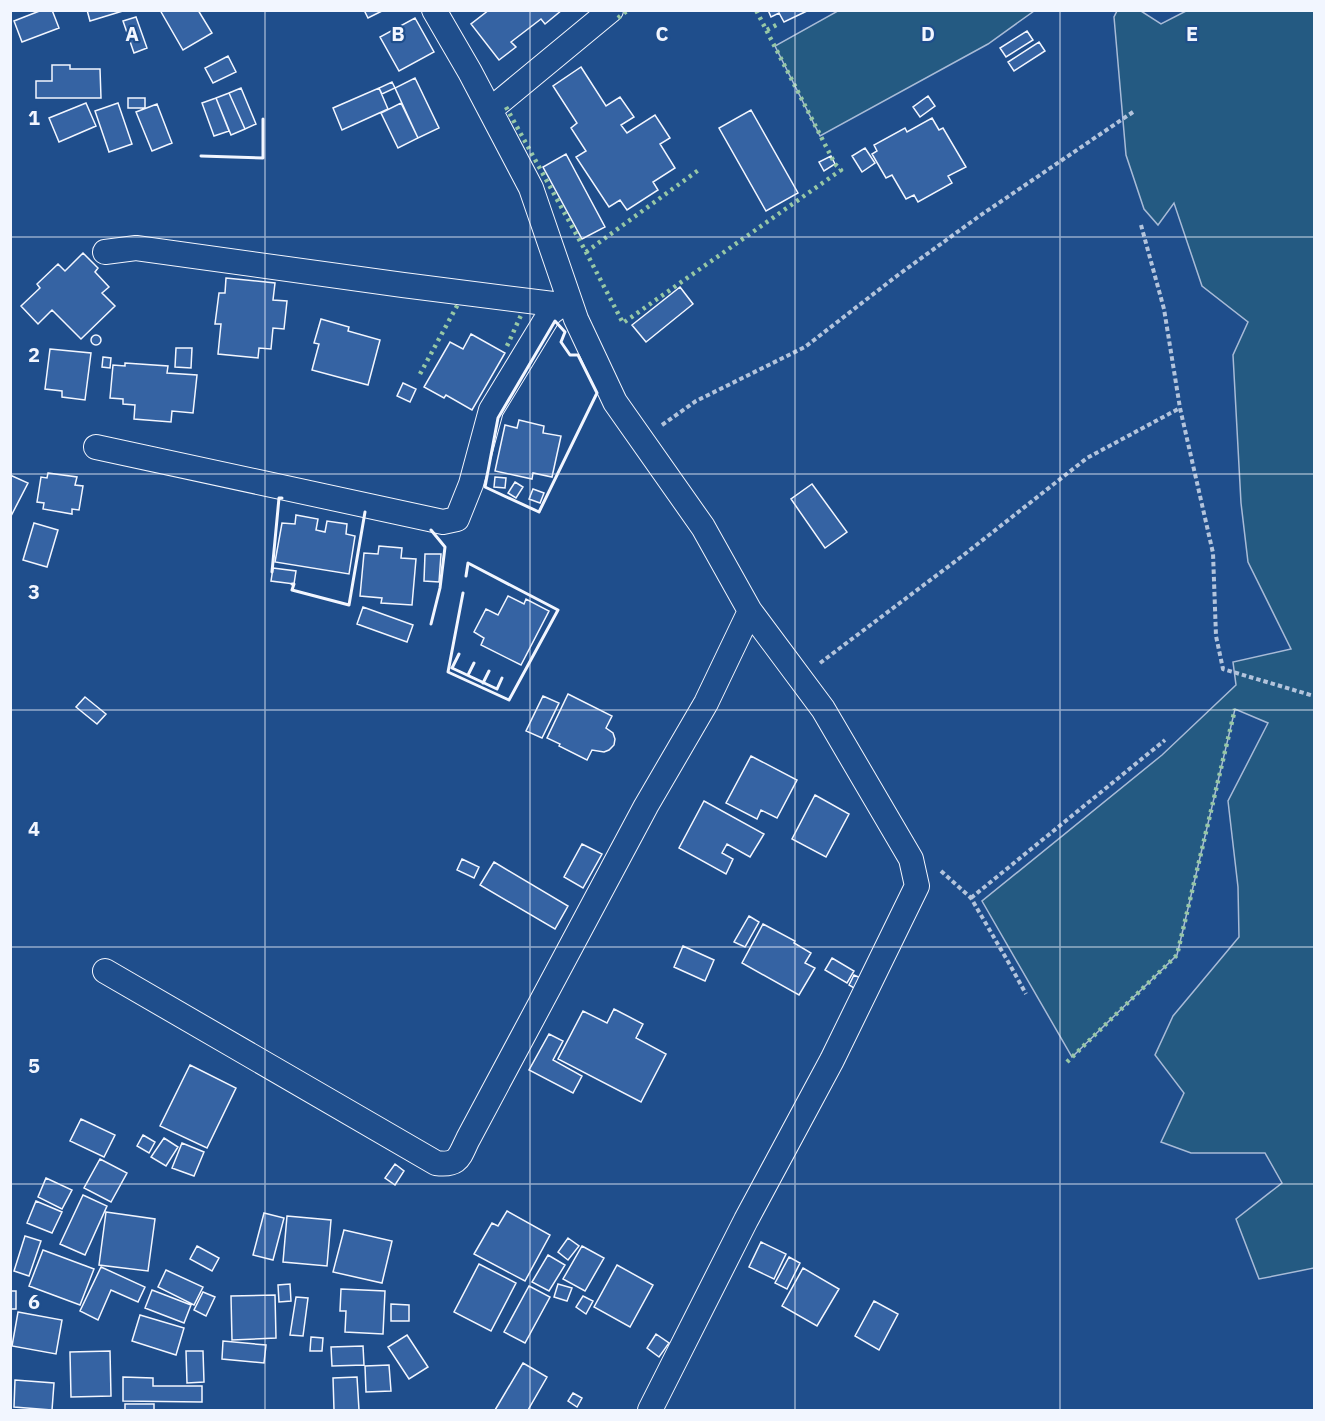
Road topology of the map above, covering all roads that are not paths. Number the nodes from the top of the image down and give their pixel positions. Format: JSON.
{"nodes":[{"id":1,"x":434,"y":10,"type":"edge"},
{"id":2,"x":611,"y":10,"type":"edge"},
{"id":3,"x":490,"y":110,"type":"junction"},
{"id":4,"x":105,"y":252,"type":"dead end"},
{"id":5,"x":565,"y":302,"type":"junction"},
{"id":6,"x":96,"y":447,"type":"dead end"},
{"id":7,"x":750,"y":611,"type":"junction"},
{"id":8,"x":105,"y":971,"type":"dead end"},
{"id":9,"x":650,"y":1410,"type":"edge"}],
"edges":[{"from":1,"to":3,"type":"street"},
{"from":2,"to":3,"type":"street"},
{"from":3,"to":5,"type":"street"},
{"from":4,"to":5,"type":"street"},
{"from":5,"to":6,"type":"street"},
{"from":5,"to":7,"type":"street"},
{"from":7,"to":8,"type":"street"},
{"from":7,"to":9,"type":"street"}]}
